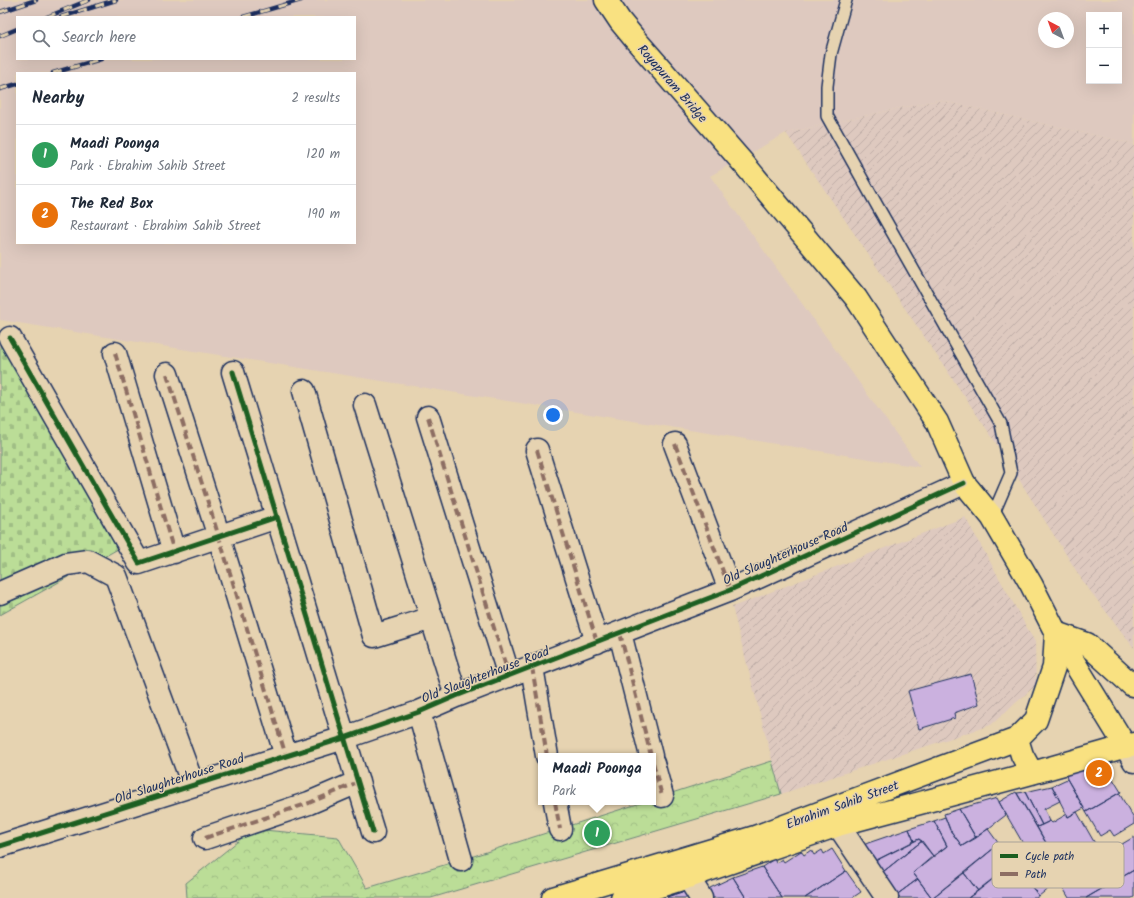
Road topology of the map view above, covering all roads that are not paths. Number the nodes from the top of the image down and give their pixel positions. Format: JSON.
{"nodes":[{"id":1,"x":606,"y":0,"type":"edge"},
{"id":2,"x":846,"y":0,"type":"edge"},
{"id":3,"x":10,"y":338,"type":"dead end"},
{"id":4,"x":115,"y":353,"type":"dead end"},
{"id":5,"x":233,"y":372,"type":"dead end"},
{"id":6,"x":167,"y":374,"type":"dead end"},
{"id":7,"x":304,"y":391,"type":"dead end"},
{"id":8,"x":365,"y":405,"type":"dead end"},
{"id":9,"x":428,"y":417,"type":"dead end"},
{"id":10,"x":675,"y":444,"type":"dead end"},
{"id":11,"x":536,"y":450,"type":"dead end"},
{"id":12,"x":964,"y":483,"type":"junction"},
{"id":13,"x":277,"y":517,"type":"junction"},
{"id":14,"x":992,"y":517,"type":"junction"},
{"id":15,"x":219,"y":537,"type":"junction"},
{"id":16,"x":174,"y":552,"type":"junction"},
{"id":17,"x":730,"y":590,"type":"junction"},
{"id":18,"x":0,"y":593,"type":"edge"},
{"id":19,"x":432,"y":618,"type":"junction"},
{"id":20,"x":620,"y":633,"type":"junction"},
{"id":21,"x":1056,"y":633,"type":"junction"},
{"id":22,"x":597,"y":642,"type":"junction"},
{"id":23,"x":532,"y":667,"type":"junction"},
{"id":24,"x":509,"y":676,"type":"junction"},
{"id":25,"x":1134,"y":685,"type":"edge"},
{"id":26,"x":456,"y":696,"type":"junction"},
{"id":27,"x":419,"y":712,"type":"junction"},
{"id":28,"x":344,"y":738,"type":"junction"},
{"id":29,"x":1017,"y":739,"type":"junction"},
{"id":30,"x":1131,"y":751,"type":"edge"},
{"id":31,"x":546,"y":753,"type":"edge"},
{"id":32,"x":650,"y":753,"type":"edge"},
{"id":33,"x":286,"y":756,"type":"junction"},
{"id":34,"x":1032,"y":773,"type":"junction"},
{"id":35,"x":656,"y":774,"type":"edge"},
{"id":36,"x":358,"y":782,"type":"junction"},
{"id":37,"x":193,"y":785,"type":"junction"},
{"id":38,"x":662,"y":796,"type":"dead end"},
{"id":39,"x":556,"y":805,"type":"edge"},
{"id":40,"x":838,"y":825,"type":"junction"},
{"id":41,"x":560,"y":829,"type":"dead end"},
{"id":42,"x":373,"y":832,"type":"dead end"},
{"id":43,"x":205,"y":838,"type":"dead end"},
{"id":44,"x":0,"y":846,"type":"edge"},
{"id":45,"x":461,"y":860,"type":"dead end"},
{"id":46,"x":688,"y":877,"type":"junction"},
{"id":47,"x":553,"y":898,"type":"edge"},
{"id":48,"x":622,"y":898,"type":"edge"},
{"id":49,"x":701,"y":898,"type":"edge"},
{"id":50,"x":887,"y":898,"type":"edge"}],
"edges":[{"from":1,"to":12,"type":"main road","name":"Royapuram Bridge"},
{"from":2,"to":14,"type":"lane"},
{"from":3,"to":16,"type":"street"},
{"from":4,"to":16,"type":"street"},
{"from":5,"to":13,"type":"street"},
{"from":6,"to":15,"type":"street"},
{"from":7,"to":19,"type":"street"},
{"from":8,"to":19,"type":"street"},
{"from":9,"to":24,"type":"street"},
{"from":10,"to":17,"type":"street"},
{"from":11,"to":22,"type":"street"},
{"from":12,"to":14,"type":"main road","name":"Royapuram Bridge"},
{"from":12,"to":17,"type":"street","name":"Old Slaughterhouse Road"},
{"from":13,"to":15,"type":"street"},
{"from":13,"to":28,"type":"street"},
{"from":14,"to":21,"type":"main road","name":"Royapuram Bridge"},
{"from":15,"to":16,"type":"street"},
{"from":15,"to":33,"type":"street"},
{"from":17,"to":20,"type":"street","name":"Old Slaughterhouse Road"},
{"from":18,"to":37,"type":"street"},
{"from":19,"to":26,"type":"street"},
{"from":20,"to":22,"type":"street","name":"Old Slaughterhouse Road"},
{"from":20,"to":32,"type":"street"},
{"from":21,"to":25,"type":"main road"},
{"from":21,"to":29,"type":"main road","name":"Ebrahim Sahib Street"},
{"from":21,"to":30,"type":"main road","name":"Royapuram Bridge"},
{"from":22,"to":23,"type":"street","name":"Old Slaughterhouse Road"},
{"from":23,"to":24,"type":"street","name":"Old Slaughterhouse Road"},
{"from":23,"to":31,"type":"street"},
{"from":24,"to":26,"type":"street","name":"Old Slaughterhouse Road"},
{"from":26,"to":27,"type":"street","name":"Old Slaughterhouse Road"},
{"from":27,"to":28,"type":"street","name":"Old Slaughterhouse Road"},
{"from":27,"to":45,"type":"street"},
{"from":28,"to":33,"type":"street","name":"Old Slaughterhouse Road"},
{"from":28,"to":36,"type":"street"},
{"from":29,"to":34,"type":"main road"},
{"from":29,"to":47,"type":"main road","name":"Ebrahim Sahib Street"},
{"from":30,"to":34,"type":"main road","name":"Ebrahim Sahib Street"},
{"from":33,"to":37,"type":"street","name":"Old Slaughterhouse Road"},
{"from":34,"to":40,"type":"main road","name":"Ebrahim Sahib Street"},
{"from":35,"to":38,"type":"street"},
{"from":36,"to":42,"type":"street"},
{"from":36,"to":43,"type":"street"},
{"from":37,"to":44,"type":"street","name":"Old Slaughterhouse Road"},
{"from":39,"to":41,"type":"street"},
{"from":40,"to":46,"type":"main road","name":"Ebrahim Sahib Street"},
{"from":40,"to":50,"type":"street"},
{"from":46,"to":48,"type":"main road","name":"Ebrahim Sahib Street"},
{"from":46,"to":49,"type":"street"}]}
